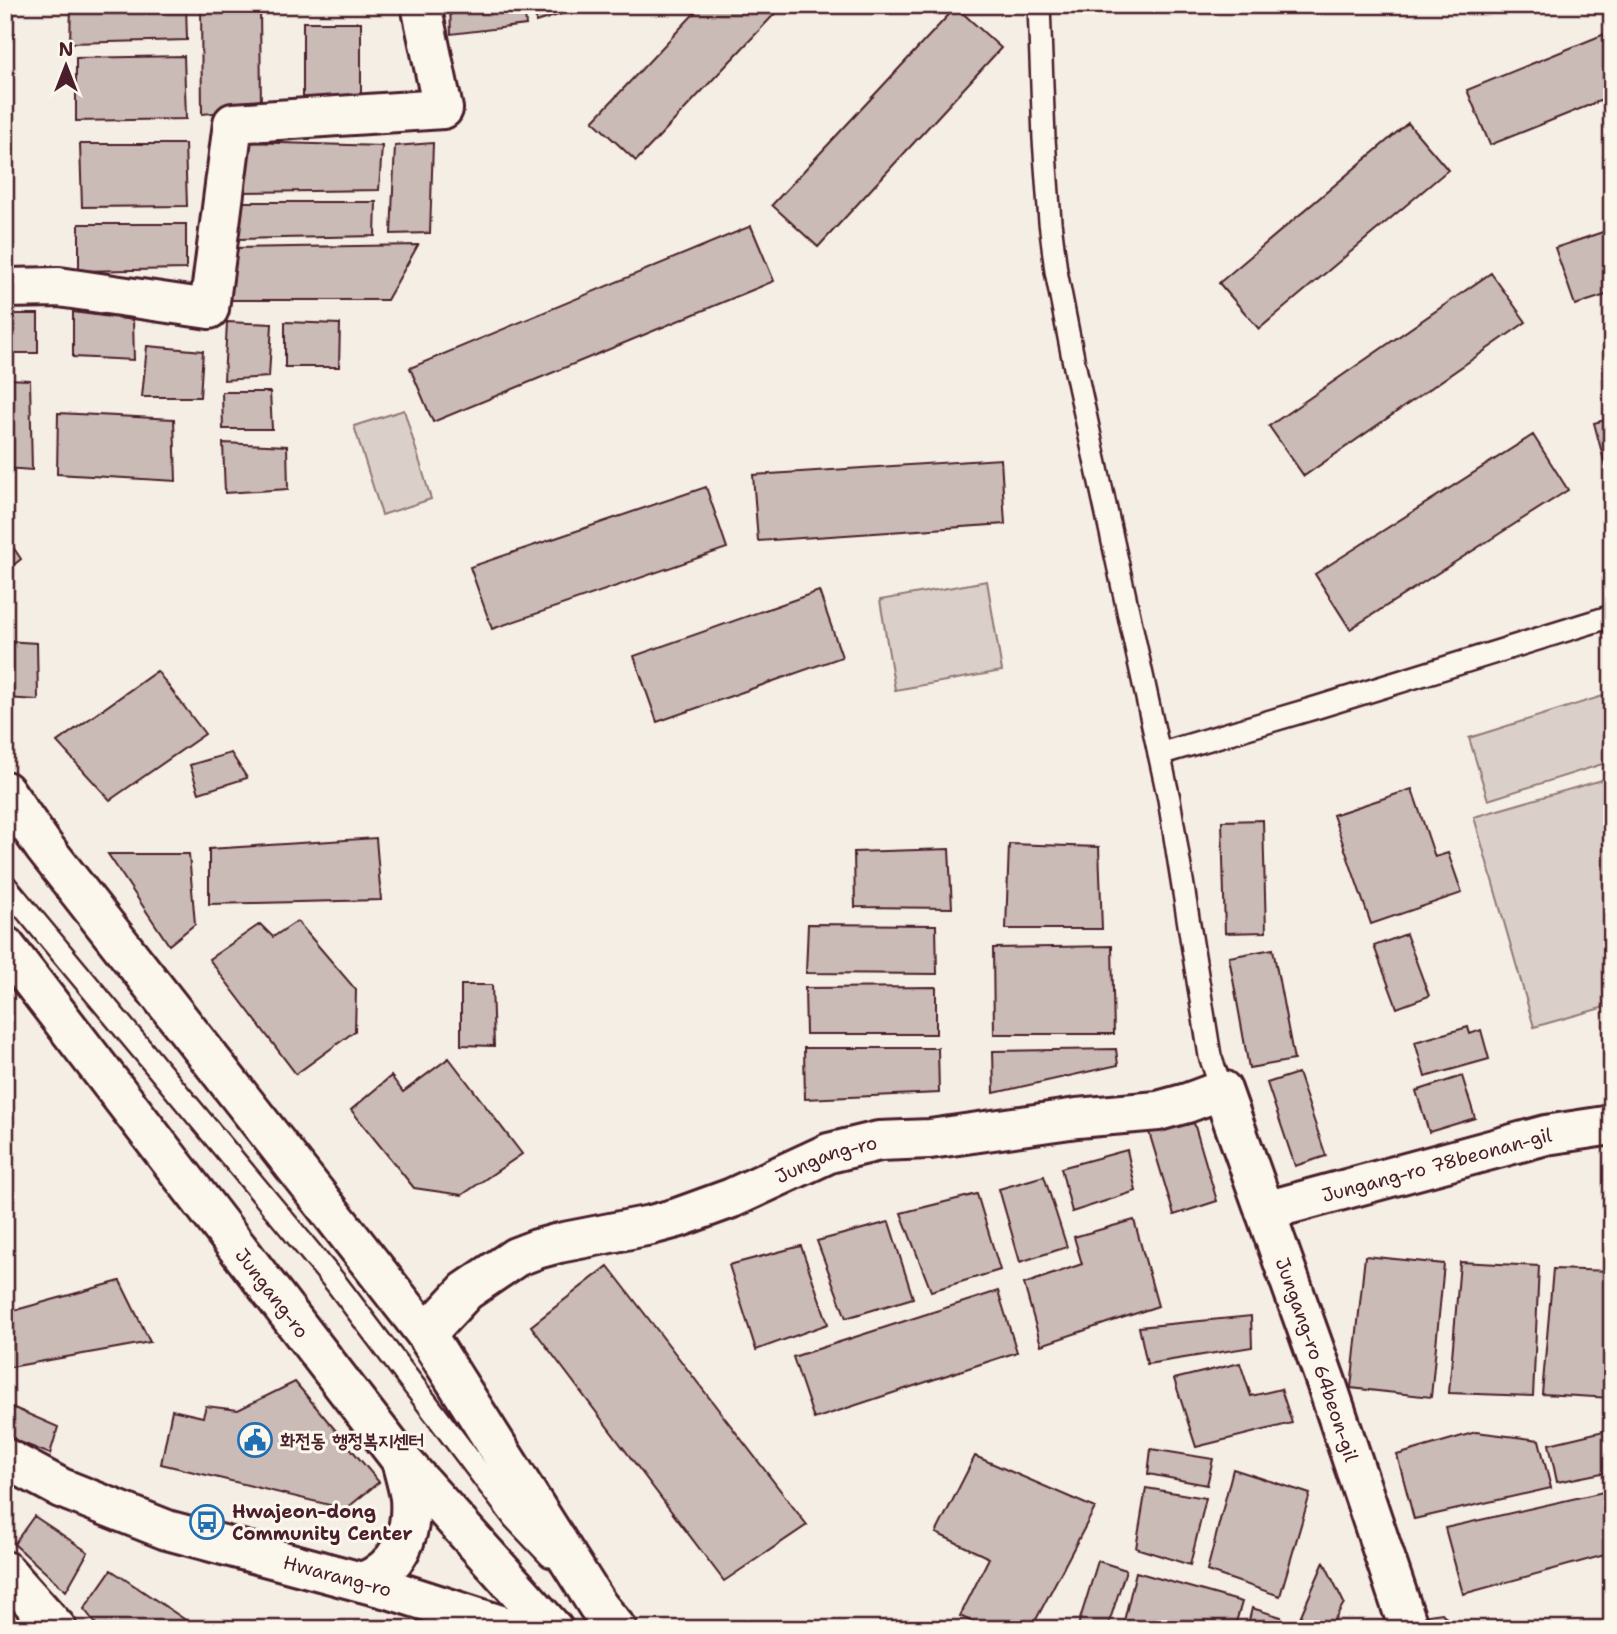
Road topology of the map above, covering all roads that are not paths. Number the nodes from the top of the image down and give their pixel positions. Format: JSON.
{"nodes":[{"id":1,"x":421,"y":5,"type":"edge"},
{"id":2,"x":1039,"y":5,"type":"edge"},
{"id":3,"x":5,"y":288,"type":"edge"},
{"id":4,"x":1612,"y":616,"type":"edge"},
{"id":5,"x":1159,"y":754,"type":"junction"},
{"id":6,"x":5,"y":791,"type":"edge"},
{"id":7,"x":5,"y":885,"type":"edge"},
{"id":8,"x":5,"y":946,"type":"edge"},
{"id":9,"x":1222,"y":1090,"type":"junction"},
{"id":10,"x":1612,"y":1125,"type":"edge"},
{"id":11,"x":1265,"y":1211,"type":"junction"},
{"id":12,"x":426,"y":1334,"type":"junction"},
{"id":13,"x":5,"y":1458,"type":"edge"},
{"id":14,"x":401,"y":1461,"type":"junction"},
{"id":15,"x":5,"y":1571,"type":"edge"},
{"id":16,"x":363,"y":1583,"type":"junction"},
{"id":17,"x":608,"y":1617,"type":"edge"},
{"id":18,"x":57,"y":1629,"type":"edge"},
{"id":19,"x":513,"y":1629,"type":"edge"},
{"id":20,"x":553,"y":1629,"type":"edge"},
{"id":21,"x":1409,"y":1629,"type":"edge"}],
"edges":[{"from":1,"to":3,"type":"main road"},
{"from":2,"to":5,"type":"lane"},
{"from":4,"to":5,"type":"lane"},
{"from":5,"to":9,"type":"lane"},
{"from":6,"to":12,"type":"main road"},
{"from":7,"to":17,"type":"lane"},
{"from":8,"to":14,"type":"main road","name":"Jungang-ro"},
{"from":9,"to":11,"type":"main road","name":"Jungang-ro 64beon-gil"},
{"from":9,"to":12,"type":"main road","name":"Jungang-ro"},
{"from":10,"to":11,"type":"main road","name":"Jungang-ro 78beonan-gil"},
{"from":11,"to":21,"type":"main road","name":"Jungang-ro 64beon-gil"},
{"from":12,"to":17,"type":"main road"},
{"from":13,"to":16,"type":"main road","name":"Hwarang-ro"},
{"from":14,"to":16,"type":"main road"},
{"from":14,"to":20,"type":"main road","name":"Jungang-ro"},
{"from":15,"to":18,"type":"main road"},
{"from":16,"to":19,"type":"main road","name":"Hwarang-ro"}]}
